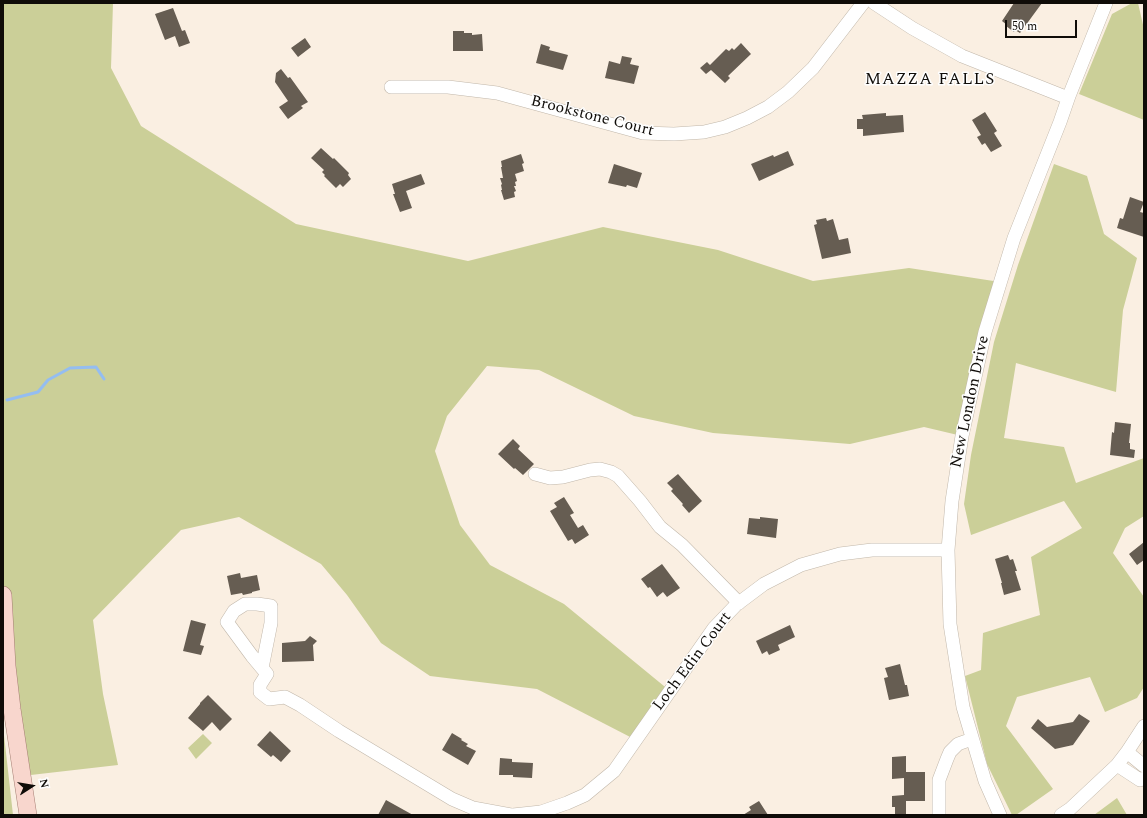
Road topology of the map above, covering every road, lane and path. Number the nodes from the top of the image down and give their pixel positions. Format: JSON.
{"nodes":[{"id":1,"x":863,"y":3,"type":"edge"},
{"id":2,"x":874,"y":3,"type":"edge"},
{"id":3,"x":1106,"y":3,"type":"edge"},
{"id":4,"x":391,"y":87,"type":"dead end"},
{"id":5,"x":1068,"y":98,"type":"junction"},
{"id":6,"x":535,"y":474,"type":"dead end"},
{"id":7,"x":948,"y":550,"type":"junction"},
{"id":8,"x":3,"y":595,"type":"edge"},
{"id":9,"x":739,"y":603,"type":"junction"},
{"id":10,"x":262,"y":668,"type":"junction"},
{"id":11,"x":1144,"y":726,"type":"edge"},
{"id":12,"x":972,"y":739,"type":"junction"},
{"id":13,"x":1127,"y":752,"type":"junction"},
{"id":14,"x":1117,"y":765,"type":"junction"},
{"id":15,"x":1144,"y":766,"type":"edge"},
{"id":16,"x":1144,"y":778,"type":"edge"},
{"id":17,"x":28,"y":815,"type":"edge"},
{"id":18,"x":512,"y":815,"type":"edge"},
{"id":19,"x":939,"y":815,"type":"edge"},
{"id":20,"x":1000,"y":815,"type":"edge"},
{"id":21,"x":1061,"y":815,"type":"edge"}],
"edges":[{"from":1,"to":4,"type":"street","name":"Brookstone Court"},
{"from":2,"to":5,"type":"street"},
{"from":3,"to":5,"type":"street","name":"New London Drive"},
{"from":5,"to":7,"type":"street","name":"New London Drive"},
{"from":6,"to":9,"type":"street"},
{"from":7,"to":9,"type":"street","name":"Loch Edin Court"},
{"from":7,"to":12,"type":"street","name":"New London Drive"},
{"from":8,"to":17,"type":"main road"},
{"from":9,"to":18,"type":"street","name":"Loch Edin Court"},
{"from":10,"to":10,"type":"street"},
{"from":10,"to":18,"type":"street","name":"Loch Edin Court"},
{"from":11,"to":13,"type":"street"},
{"from":12,"to":19,"type":"street"},
{"from":12,"to":20,"type":"street","name":"New London Drive"},
{"from":13,"to":14,"type":"street"},
{"from":13,"to":15,"type":"street"},
{"from":14,"to":16,"type":"street"},
{"from":14,"to":21,"type":"street"}]}
